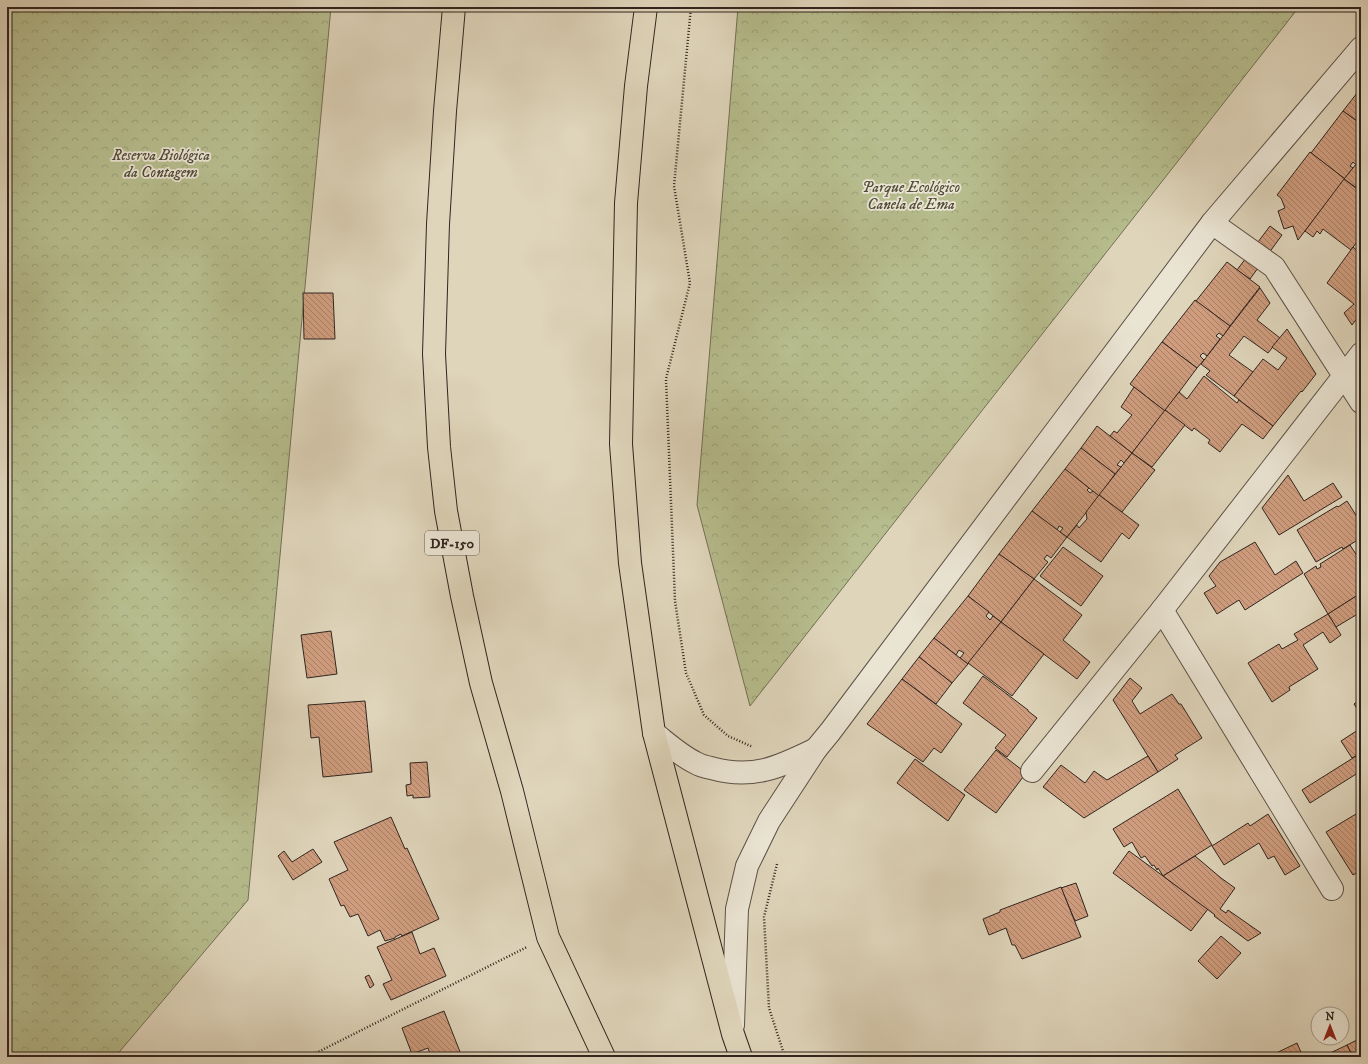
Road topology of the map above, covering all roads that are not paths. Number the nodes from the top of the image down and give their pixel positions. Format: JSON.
{"nodes":[{"id":1,"x":454,"y":7,"type":"edge"},
{"id":2,"x":646,"y":7,"type":"edge"},
{"id":3,"x":1361,"y":48,"type":"edge"},
{"id":4,"x":1212,"y":223,"type":"junction"},
{"id":5,"x":1361,"y":354,"type":"edge"},
{"id":6,"x":1344,"y":375,"type":"junction"},
{"id":7,"x":1361,"y":402,"type":"edge"},
{"id":8,"x":1162,"y":610,"type":"junction"},
{"id":9,"x":654,"y":733,"type":"junction"},
{"id":10,"x":816,"y":749,"type":"junction"},
{"id":11,"x":1032,"y":771,"type":"dead end"},
{"id":12,"x":1332,"y":889,"type":"dead end"},
{"id":13,"x":733,"y":1034,"type":"junction"},
{"id":14,"x":604,"y":1057,"type":"edge"},
{"id":15,"x":741,"y":1057,"type":"edge"}],
"edges":[{"from":1,"to":14,"type":"main road","number":"DF-150"},
{"from":2,"to":9,"type":"main road"},
{"from":3,"to":4,"type":"street"},
{"from":4,"to":6,"type":"street"},
{"from":4,"to":10,"type":"street"},
{"from":5,"to":6,"type":"street"},
{"from":6,"to":7,"type":"street"},
{"from":6,"to":8,"type":"street"},
{"from":8,"to":11,"type":"street"},
{"from":8,"to":12,"type":"street"},
{"from":9,"to":10,"type":"street"},
{"from":9,"to":13,"type":"main road"},
{"from":10,"to":13,"type":"street"},
{"from":13,"to":15,"type":"main road"}]}
